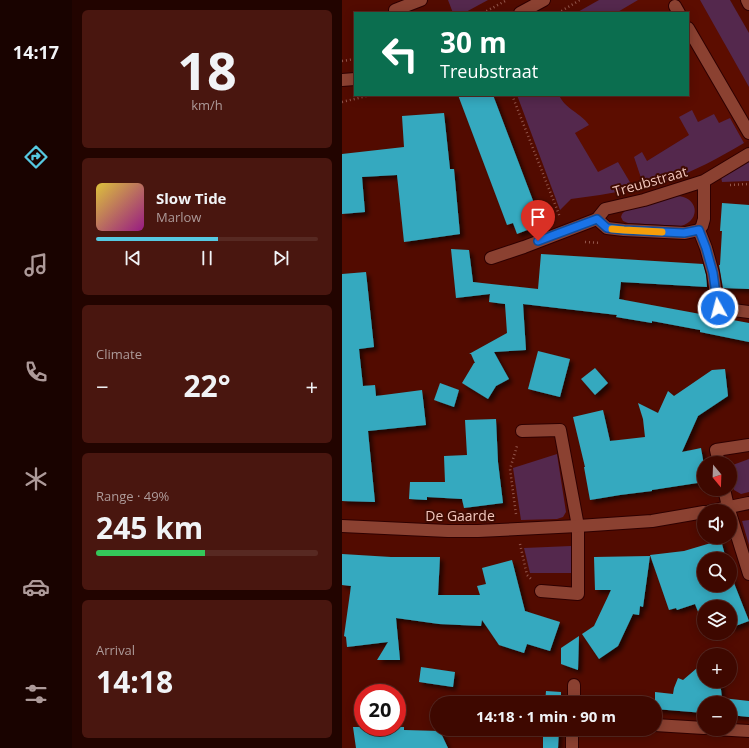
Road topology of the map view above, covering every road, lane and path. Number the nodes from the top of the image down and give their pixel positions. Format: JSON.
{"nodes":[{"id":1,"x":421,"y":0,"type":"edge"},
{"id":2,"x":507,"y":0,"type":"edge"},
{"id":3,"x":544,"y":0,"type":"edge"},
{"id":4,"x":580,"y":0,"type":"edge"},
{"id":5,"x":746,"y":0,"type":"edge"},
{"id":6,"x":749,"y":4,"type":"edge"},
{"id":7,"x":395,"y":10,"type":"dead end"},
{"id":8,"x":485,"y":12,"type":"edge"},
{"id":9,"x":522,"y":12,"type":"edge"},
{"id":10,"x":560,"y":12,"type":"edge"},
{"id":11,"x":689,"y":30,"type":"edge"},
{"id":12,"x":354,"y":59,"type":"edge"},
{"id":13,"x":342,"y":61,"type":"edge"},
{"id":14,"x":354,"y":79,"type":"edge"},
{"id":15,"x":342,"y":80,"type":"edge"},
{"id":16,"x":368,"y":96,"type":"edge"},
{"id":17,"x":512,"y":96,"type":"edge"},
{"id":18,"x":342,"y":102,"type":"edge"},
{"id":19,"x":749,"y":133,"type":"edge"},
{"id":20,"x":749,"y":154,"type":"edge"},
{"id":21,"x":704,"y":181,"type":"junction"},
{"id":22,"x":597,"y":219,"type":"junction"},
{"id":23,"x":699,"y":230,"type":"junction"},
{"id":24,"x":565,"y":231,"type":"junction"},
{"id":25,"x":606,"y":243,"type":"dead end"},
{"id":26,"x":491,"y":258,"type":"dead end"},
{"id":27,"x":749,"y":312,"type":"edge"},
{"id":28,"x":522,"y":431,"type":"dead end"},
{"id":29,"x":749,"y":445,"type":"edge"},
{"id":30,"x":717,"y":456,"type":"edge"},
{"id":31,"x":749,"y":504,"type":"edge"},
{"id":32,"x":737,"y":508,"type":"edge"},
{"id":33,"x":697,"y":513,"type":"edge"},
{"id":34,"x":342,"y":526,"type":"edge"},
{"id":35,"x":578,"y":526,"type":"junction"},
{"id":36,"x":737,"y":536,"type":"edge"},
{"id":37,"x":749,"y":574,"type":"edge"},
{"id":38,"x":541,"y":591,"type":"dead end"},
{"id":39,"x":574,"y":685,"type":"dead end"},
{"id":40,"x":574,"y":696,"type":"edge"},
{"id":41,"x":662,"y":725,"type":"edge"},
{"id":42,"x":697,"y":728,"type":"edge"},
{"id":43,"x":737,"y":730,"type":"edge"},
{"id":44,"x":749,"y":731,"type":"edge"},
{"id":45,"x":572,"y":736,"type":"edge"},
{"id":46,"x":572,"y":748,"type":"edge"}],
"edges":[{"from":1,"to":7,"type":"street"},
{"from":2,"to":8,"type":"path"},
{"from":3,"to":9,"type":"street"},
{"from":4,"to":10,"type":"path"},
{"from":5,"to":6,"type":"street"},
{"from":11,"to":19,"type":"street"},
{"from":12,"to":13,"type":"path"},
{"from":14,"to":15,"type":"street"},
{"from":16,"to":18,"type":"path"},
{"from":17,"to":24,"type":"path"},
{"from":20,"to":21,"type":"street","name":"Treubstraat"},
{"from":21,"to":22,"type":"street","name":"Treubstraat"},
{"from":21,"to":23,"type":"street","name":"Treubstraat"},
{"from":22,"to":23,"type":"street"},
{"from":22,"to":24,"type":"street","name":"Treubstraat"},
{"from":23,"to":27,"type":"street"},
{"from":24,"to":25,"type":"path"},
{"from":24,"to":26,"type":"street","name":"Treubstraat"},
{"from":28,"to":35,"type":"street"},
{"from":29,"to":30,"type":"street"},
{"from":31,"to":32,"type":"street"},
{"from":33,"to":35,"type":"street","name":"De Gaarde"},
{"from":34,"to":35,"type":"street","name":"De Gaarde"},
{"from":35,"to":38,"type":"street"},
{"from":36,"to":37,"type":"street"},
{"from":39,"to":40,"type":"street"},
{"from":41,"to":42,"type":"street"},
{"from":43,"to":44,"type":"street"},
{"from":45,"to":46,"type":"street"}]}
